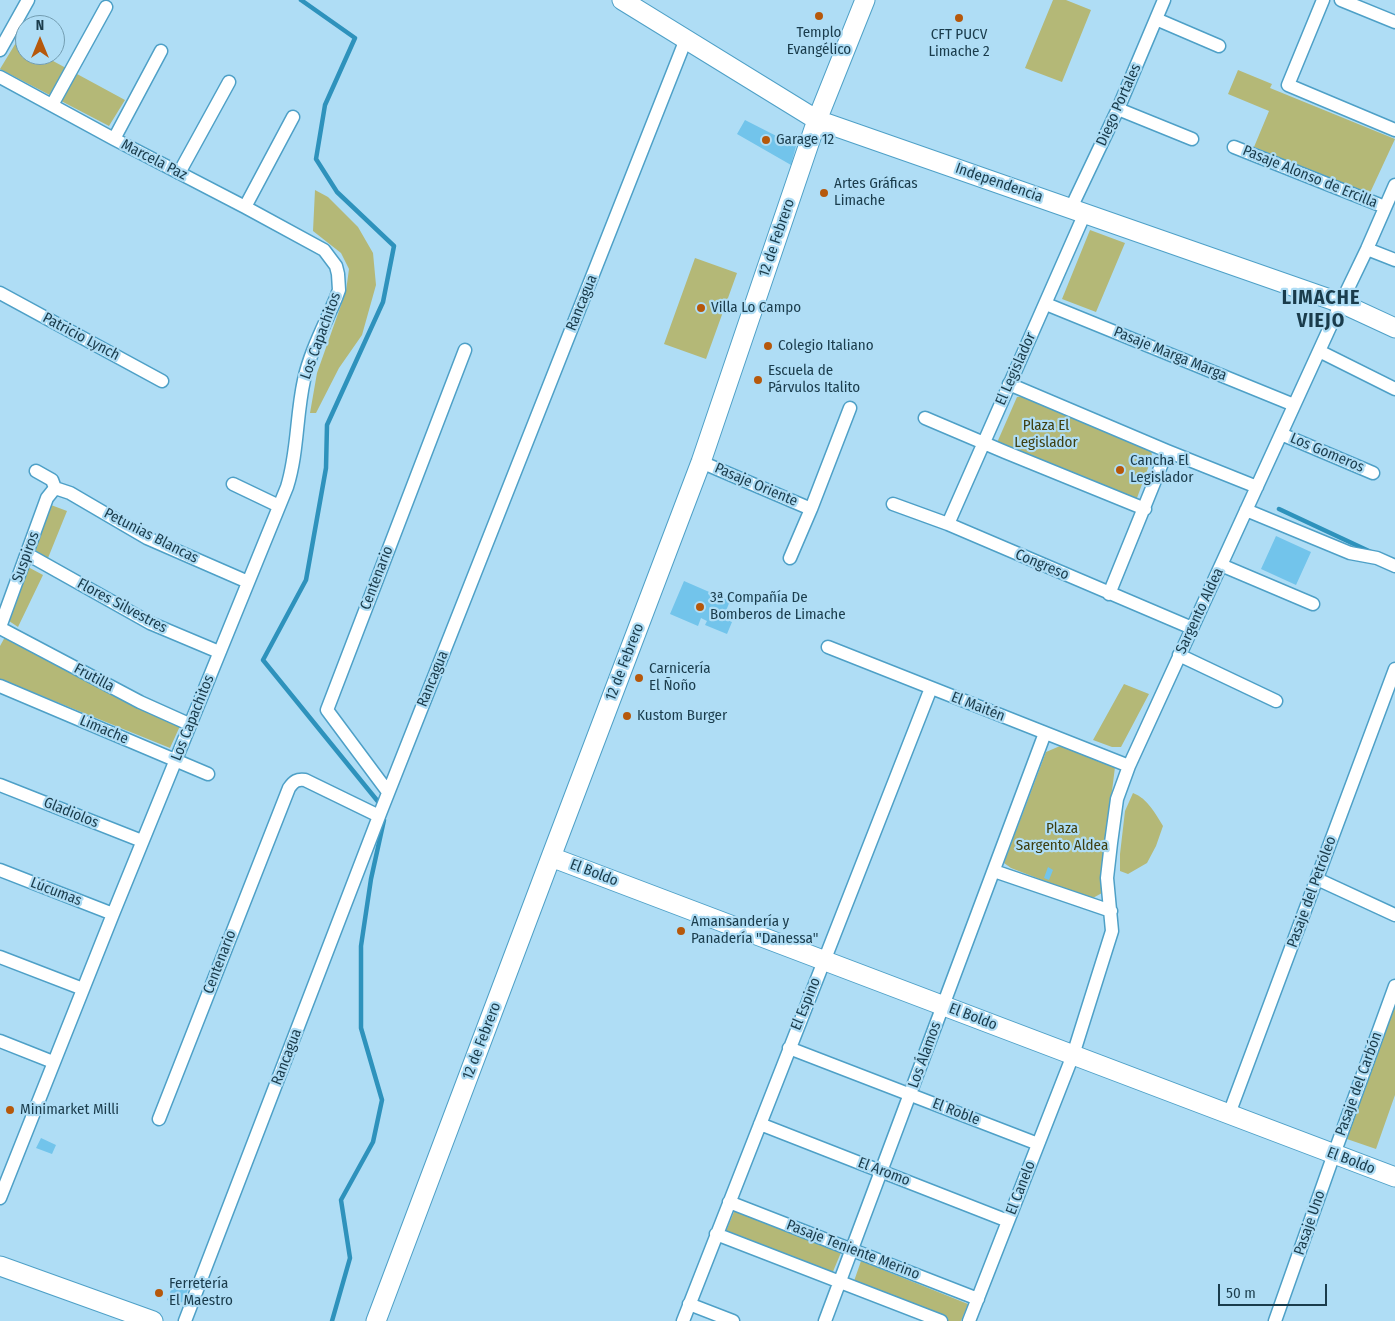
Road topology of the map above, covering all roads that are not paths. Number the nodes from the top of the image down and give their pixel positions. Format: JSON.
{"nodes":[{"id":1,"x":28,"y":0,"type":"edge"},
{"id":2,"x":622,"y":0,"type":"edge"},
{"id":3,"x":865,"y":0,"type":"edge"},
{"id":4,"x":1164,"y":0,"type":"edge"},
{"id":5,"x":1323,"y":0,"type":"edge"},
{"id":6,"x":1341,"y":0,"type":"edge"},
{"id":7,"x":106,"y":7,"type":"dead end"},
{"id":8,"x":1156,"y":19,"type":"junction"},
{"id":9,"x":1395,"y":22,"type":"edge"},
{"id":10,"x":686,"y":39,"type":"junction"},
{"id":11,"x":1219,"y":46,"type":"dead end"},
{"id":12,"x":0,"y":50,"type":"edge"},
{"id":13,"x":161,"y":51,"type":"dead end"},
{"id":14,"x":0,"y":77,"type":"edge"},
{"id":15,"x":229,"y":82,"type":"dead end"},
{"id":16,"x":52,"y":106,"type":"junction"},
{"id":17,"x":1118,"y":109,"type":"junction"},
{"id":18,"x":293,"y":116,"type":"dead end"},
{"id":19,"x":817,"y":120,"type":"junction"},
{"id":20,"x":1395,"y":130,"type":"edge"},
{"id":21,"x":114,"y":139,"type":"junction"},
{"id":22,"x":1192,"y":139,"type":"dead end"},
{"id":23,"x":1234,"y":147,"type":"dead end"},
{"id":24,"x":179,"y":173,"type":"junction"},
{"id":25,"x":1395,"y":185,"type":"edge"},
{"id":26,"x":245,"y":207,"type":"junction"},
{"id":27,"x":1385,"y":207,"type":"junction"},
{"id":28,"x":1078,"y":211,"type":"junction"},
{"id":29,"x":308,"y":241,"type":"joint"},
{"id":30,"x":1367,"y":249,"type":"junction"},
{"id":31,"x":1395,"y":260,"type":"edge"},
{"id":32,"x":0,"y":293,"type":"edge"},
{"id":33,"x":1341,"y":303,"type":"junction"},
{"id":34,"x":1046,"y":304,"type":"junction"},
{"id":35,"x":1395,"y":328,"type":"edge"},
{"id":36,"x":465,"y":350,"type":"dead end"},
{"id":37,"x":1319,"y":351,"type":"junction"},
{"id":38,"x":162,"y":381,"type":"dead end"},
{"id":39,"x":1009,"y":384,"type":"junction"},
{"id":40,"x":1395,"y":389,"type":"edge"},
{"id":41,"x":1294,"y":405,"type":"junction"},
{"id":42,"x":850,"y":408,"type":"dead end"},
{"id":43,"x":925,"y":418,"type":"dead end"},
{"id":44,"x":1281,"y":434,"type":"junction"},
{"id":45,"x":984,"y":444,"type":"junction"},
{"id":46,"x":1168,"y":451,"type":"junction"},
{"id":47,"x":701,"y":462,"type":"junction"},
{"id":48,"x":36,"y":471,"type":"dead end"},
{"id":49,"x":1373,"y":473,"type":"dead end"},
{"id":50,"x":233,"y":484,"type":"dead end"},
{"id":51,"x":1257,"y":487,"type":"junction"},
{"id":52,"x":55,"y":488,"type":"junction"},
{"id":53,"x":893,"y":504,"type":"dead end"},
{"id":54,"x":279,"y":506,"type":"junction"},
{"id":55,"x":811,"y":509,"type":"junction"},
{"id":56,"x":1145,"y":509,"type":"junction"},
{"id":57,"x":1246,"y":510,"type":"junction"},
{"id":58,"x":948,"y":524,"type":"junction"},
{"id":59,"x":27,"y":554,"type":"junction"},
{"id":60,"x":790,"y":558,"type":"dead end"},
{"id":61,"x":1221,"y":565,"type":"junction"},
{"id":62,"x":1395,"y":566,"type":"edge"},
{"id":63,"x":248,"y":582,"type":"junction"},
{"id":64,"x":1109,"y":594,"type":"junction"},
{"id":65,"x":1313,"y":604,"type":"dead end"},
{"id":66,"x":0,"y":628,"type":"edge"},
{"id":67,"x":1192,"y":628,"type":"junction"},
{"id":68,"x":828,"y":647,"type":"dead end"},
{"id":69,"x":219,"y":652,"type":"junction"},
{"id":70,"x":1179,"y":656,"type":"junction"},
{"id":71,"x":1395,"y":669,"type":"edge"},
{"id":72,"x":0,"y":686,"type":"edge"},
{"id":73,"x":930,"y":688,"type":"junction"},
{"id":74,"x":1276,"y":701,"type":"dead end"},
{"id":75,"x":190,"y":724,"type":"junction"},
{"id":76,"x":1045,"y":733,"type":"junction"},
{"id":77,"x":176,"y":761,"type":"junction"},
{"id":78,"x":1129,"y":766,"type":"junction"},
{"id":79,"x":208,"y":774,"type":"dead end"},
{"id":80,"x":0,"y":784,"type":"edge"},
{"id":81,"x":383,"y":805,"type":"junction"},
{"id":82,"x":142,"y":841,"type":"junction"},
{"id":83,"x":551,"y":857,"type":"junction"},
{"id":84,"x":0,"y":870,"type":"edge"},
{"id":85,"x":994,"y":871,"type":"junction"},
{"id":86,"x":1317,"y":879,"type":"junction"},
{"id":87,"x":1111,"y":911,"type":"junction"},
{"id":88,"x":112,"y":914,"type":"junction"},
{"id":89,"x":1395,"y":915,"type":"edge"},
{"id":90,"x":0,"y":957,"type":"edge"},
{"id":91,"x":824,"y":960,"type":"junction"},
{"id":92,"x":1395,"y":986,"type":"edge"},
{"id":93,"x":83,"y":989,"type":"junction"},
{"id":94,"x":943,"y":1006,"type":"junction"},
{"id":95,"x":0,"y":1041,"type":"edge"},
{"id":96,"x":789,"y":1048,"type":"junction"},
{"id":97,"x":1073,"y":1055,"type":"junction"},
{"id":98,"x":53,"y":1062,"type":"junction"},
{"id":99,"x":910,"y":1095,"type":"junction"},
{"id":100,"x":1229,"y":1114,"type":"junction"},
{"id":101,"x":159,"y":1119,"type":"dead end"},
{"id":102,"x":760,"y":1124,"type":"junction"},
{"id":103,"x":1038,"y":1144,"type":"junction"},
{"id":104,"x":1334,"y":1154,"type":"junction"},
{"id":105,"x":0,"y":1160,"type":"edge"},
{"id":106,"x":12,"y":1164,"type":"junction"},
{"id":107,"x":881,"y":1171,"type":"junction"},
{"id":108,"x":1395,"y":1177,"type":"edge"},
{"id":109,"x":0,"y":1198,"type":"edge"},
{"id":110,"x":729,"y":1202,"type":"junction"},
{"id":111,"x":1008,"y":1220,"type":"junction"},
{"id":112,"x":716,"y":1234,"type":"junction"},
{"id":113,"x":852,"y":1250,"type":"junction"},
{"id":114,"x":0,"y":1266,"type":"edge"},
{"id":115,"x":840,"y":1282,"type":"junction"},
{"id":116,"x":978,"y":1299,"type":"junction"},
{"id":117,"x":689,"y":1304,"type":"junction"},
{"id":118,"x":153,"y":1321,"type":"edge"},
{"id":119,"x":185,"y":1321,"type":"edge"},
{"id":120,"x":376,"y":1321,"type":"edge"},
{"id":121,"x":683,"y":1321,"type":"edge"},
{"id":122,"x":733,"y":1321,"type":"edge"},
{"id":123,"x":825,"y":1321,"type":"edge"},
{"id":124,"x":941,"y":1321,"type":"edge"},
{"id":125,"x":969,"y":1321,"type":"edge"},
{"id":126,"x":1275,"y":1321,"type":"edge"}],
"edges":[{"from":1,"to":12,"type":"street"},
{"from":2,"to":10,"type":"street","name":"Independencia"},
{"from":3,"to":19,"type":"street","name":"12 de Febrero"},
{"from":4,"to":8,"type":"street","name":"Diego Portales"},
{"from":5,"to":20,"type":"street"},
{"from":6,"to":9,"type":"street"},
{"from":7,"to":16,"type":"street"},
{"from":8,"to":11,"type":"street"},
{"from":8,"to":17,"type":"street","name":"Diego Portales"},
{"from":10,"to":19,"type":"street","name":"Independencia"},
{"from":10,"to":81,"type":"street","name":"Rancagua"},
{"from":13,"to":21,"type":"street"},
{"from":14,"to":16,"type":"street","name":"Marcela Paz"},
{"from":15,"to":24,"type":"street"},
{"from":16,"to":21,"type":"street","name":"Marcela Paz"},
{"from":17,"to":22,"type":"street"},
{"from":17,"to":28,"type":"street","name":"Diego Portales"},
{"from":18,"to":26,"type":"street"},
{"from":19,"to":28,"type":"street","name":"Independencia"},
{"from":19,"to":47,"type":"street","name":"12 de Febrero"},
{"from":21,"to":24,"type":"street","name":"Marcela Paz"},
{"from":23,"to":27,"type":"street","name":"Pasaje Alonso de Ercilla"},
{"from":24,"to":26,"type":"street","name":"Marcela Paz"},
{"from":25,"to":27,"type":"street","name":"Sargento Aldea"},
{"from":26,"to":29,"type":"street","name":"Marcela Paz"},
{"from":27,"to":30,"type":"street","name":"Sargento Aldea"},
{"from":28,"to":33,"type":"street","name":"Independencia"},
{"from":28,"to":34,"type":"street","name":"El Legislador"},
{"from":29,"to":54,"type":"street","name":"Los Capachitos"},
{"from":30,"to":31,"type":"street"},
{"from":30,"to":33,"type":"street","name":"Sargento Aldea"},
{"from":32,"to":38,"type":"street","name":"Patricio Lynch"},
{"from":33,"to":35,"type":"street","name":"Independencia"},
{"from":33,"to":37,"type":"street","name":"Sargento Aldea"},
{"from":34,"to":39,"type":"street","name":"El Legislador"},
{"from":34,"to":41,"type":"street","name":"Pasaje Marga Marga"},
{"from":36,"to":81,"type":"street","name":"Centenario"},
{"from":37,"to":40,"type":"street"},
{"from":37,"to":41,"type":"street","name":"Sargento Aldea"},
{"from":39,"to":45,"type":"street","name":"El Legislador"},
{"from":39,"to":46,"type":"street"},
{"from":41,"to":44,"type":"street","name":"Sargento Aldea"},
{"from":42,"to":55,"type":"street","name":"Pasaje Oriente"},
{"from":43,"to":45,"type":"street"},
{"from":44,"to":49,"type":"street","name":"Los Gomeros"},
{"from":44,"to":51,"type":"street","name":"Sargento Aldea"},
{"from":45,"to":56,"type":"street"},
{"from":45,"to":58,"type":"street","name":"El Legislador"},
{"from":46,"to":51,"type":"street"},
{"from":46,"to":56,"type":"street"},
{"from":47,"to":55,"type":"street","name":"Pasaje Oriente"},
{"from":47,"to":83,"type":"street","name":"12 de Febrero"},
{"from":48,"to":52,"type":"street","name":"Petunias Blancas"},
{"from":50,"to":54,"type":"street"},
{"from":51,"to":57,"type":"street","name":"Sargento Aldea"},
{"from":52,"to":59,"type":"street","name":"Suspiros"},
{"from":52,"to":63,"type":"street","name":"Petunias Blancas"},
{"from":53,"to":58,"type":"street","name":"Congreso"},
{"from":54,"to":63,"type":"street","name":"Los Capachitos"},
{"from":55,"to":60,"type":"street","name":"Pasaje Oriente"},
{"from":56,"to":64,"type":"street"},
{"from":57,"to":61,"type":"street","name":"Sargento Aldea"},
{"from":57,"to":62,"type":"street"},
{"from":58,"to":64,"type":"street","name":"Congreso"},
{"from":59,"to":66,"type":"street","name":"Suspiros"},
{"from":59,"to":69,"type":"street","name":"Flores Silvestres"},
{"from":61,"to":65,"type":"street"},
{"from":61,"to":67,"type":"street","name":"Sargento Aldea"},
{"from":63,"to":69,"type":"street","name":"Los Capachitos"},
{"from":64,"to":67,"type":"street","name":"Congreso"},
{"from":66,"to":75,"type":"street","name":"Frutilla"},
{"from":67,"to":70,"type":"street","name":"Sargento Aldea"},
{"from":68,"to":73,"type":"street","name":"El Maitén"},
{"from":69,"to":75,"type":"street","name":"Los Capachitos"},
{"from":70,"to":74,"type":"street"},
{"from":70,"to":78,"type":"street","name":"Sargento Aldea"},
{"from":71,"to":86,"type":"street","name":"Pasaje del Petróleo"},
{"from":72,"to":77,"type":"street","name":"Limache"},
{"from":73,"to":76,"type":"street","name":"El Maitén"},
{"from":73,"to":91,"type":"street","name":"El Espino"},
{"from":75,"to":77,"type":"street","name":"Los Capachitos"},
{"from":76,"to":78,"type":"street","name":"El Maitén"},
{"from":76,"to":85,"type":"street","name":"Los Álamos"},
{"from":77,"to":79,"type":"street","name":"Limache"},
{"from":77,"to":82,"type":"street","name":"Los Capachitos"},
{"from":78,"to":87,"type":"street","name":"Sargento Aldea"},
{"from":80,"to":82,"type":"street","name":"Gladiolos"},
{"from":81,"to":101,"type":"street","name":"Centenario"},
{"from":81,"to":119,"type":"street","name":"Rancagua"},
{"from":82,"to":88,"type":"street","name":"Los Capachitos"},
{"from":83,"to":91,"type":"street","name":"El Boldo"},
{"from":83,"to":120,"type":"street","name":"12 de Febrero"},
{"from":84,"to":88,"type":"street","name":"Lúcumas"},
{"from":85,"to":87,"type":"street"},
{"from":85,"to":94,"type":"street","name":"Los Álamos"},
{"from":86,"to":89,"type":"street"},
{"from":86,"to":100,"type":"street","name":"Pasaje del Petróleo"},
{"from":87,"to":97,"type":"street","name":"Sargento Aldea"},
{"from":88,"to":93,"type":"street","name":"Los Capachitos"},
{"from":90,"to":93,"type":"street"},
{"from":91,"to":94,"type":"street","name":"El Boldo"},
{"from":91,"to":96,"type":"street","name":"El Espino"},
{"from":92,"to":104,"type":"street","name":"Pasaje del Carbón"},
{"from":93,"to":98,"type":"street","name":"Los Capachitos"},
{"from":94,"to":97,"type":"street","name":"El Boldo"},
{"from":94,"to":99,"type":"street","name":"Los Álamos"},
{"from":95,"to":98,"type":"street"},
{"from":96,"to":99,"type":"street","name":"El Roble"},
{"from":96,"to":102,"type":"street","name":"El Espino"},
{"from":97,"to":100,"type":"street","name":"El Boldo"},
{"from":97,"to":103,"type":"street","name":"El Canelo"},
{"from":98,"to":106,"type":"street","name":"Los Capachitos"},
{"from":99,"to":103,"type":"street","name":"El Roble"},
{"from":99,"to":107,"type":"street","name":"Los Álamos"},
{"from":100,"to":104,"type":"street","name":"El Boldo"},
{"from":102,"to":107,"type":"street","name":"El Aromo"},
{"from":102,"to":110,"type":"street","name":"El Espino"},
{"from":103,"to":111,"type":"street","name":"El Canelo"},
{"from":104,"to":108,"type":"street","name":"El Boldo"},
{"from":104,"to":126,"type":"street","name":"Pasaje Uno"},
{"from":105,"to":106,"type":"street"},
{"from":106,"to":109,"type":"street","name":"Los Capachitos"},
{"from":107,"to":111,"type":"street","name":"El Aromo"},
{"from":107,"to":113,"type":"street","name":"Los Álamos"},
{"from":110,"to":112,"type":"street","name":"El Espino"},
{"from":110,"to":113,"type":"street","name":"Pasaje Teniente Merino"},
{"from":111,"to":116,"type":"street","name":"El Canelo"},
{"from":112,"to":115,"type":"street"},
{"from":112,"to":117,"type":"street","name":"El Espino"},
{"from":113,"to":115,"type":"street","name":"Los Álamos"},
{"from":113,"to":116,"type":"street","name":"Pasaje Teniente Merino"},
{"from":114,"to":118,"type":"street"},
{"from":115,"to":123,"type":"street","name":"Los Álamos"},
{"from":115,"to":124,"type":"street"},
{"from":116,"to":125,"type":"street","name":"El Canelo"},
{"from":117,"to":121,"type":"street","name":"El Espino"},
{"from":117,"to":122,"type":"street"}]}
